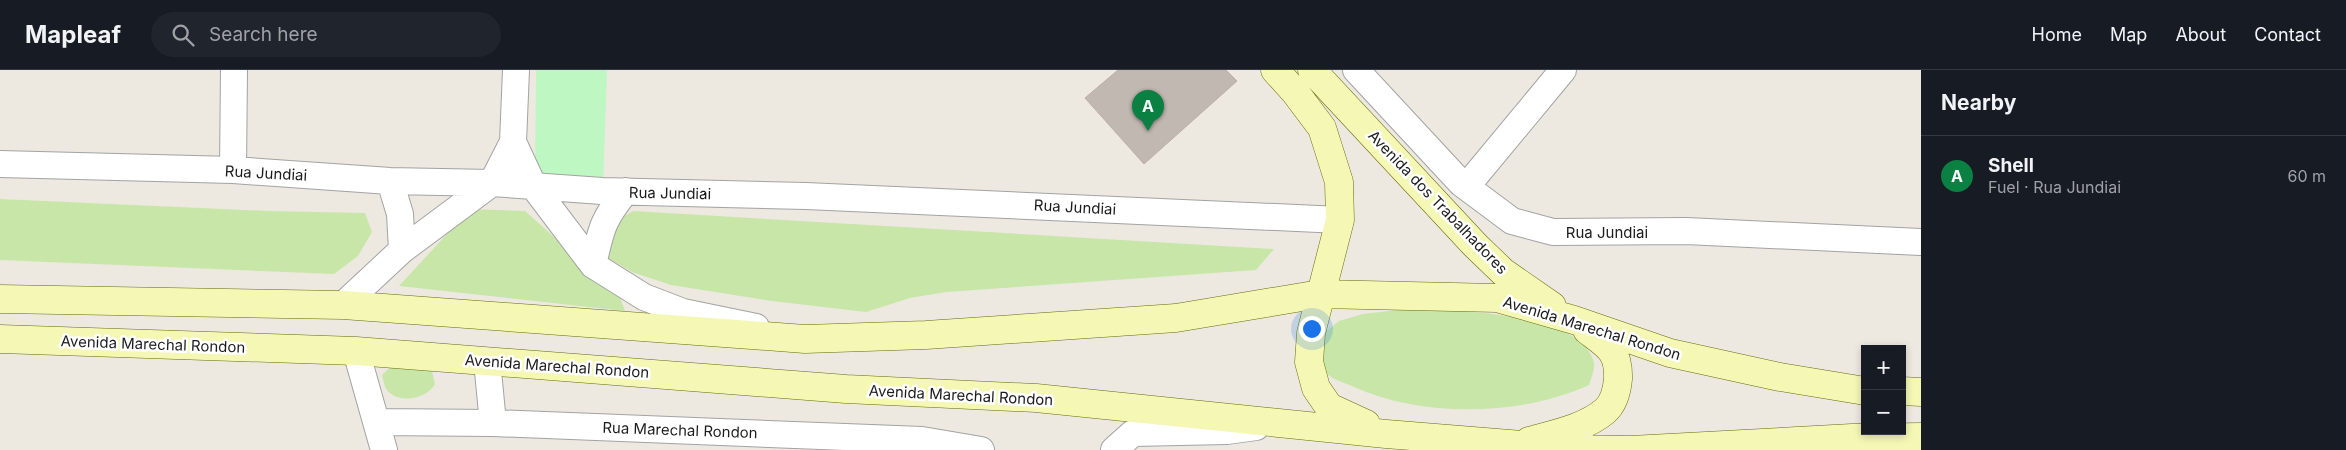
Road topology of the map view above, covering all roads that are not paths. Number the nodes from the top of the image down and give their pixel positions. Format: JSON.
{"nodes":[{"id":1,"x":234,"y":70,"type":"edge"},
{"id":2,"x":516,"y":70,"type":"edge"},
{"id":3,"x":1275,"y":70,"type":"edge"},
{"id":4,"x":1356,"y":70,"type":"edge"},
{"id":5,"x":1319,"y":73,"type":"edge"},
{"id":6,"x":1550,"y":74,"type":"edge"},
{"id":7,"x":514,"y":142,"type":"junction"},
{"id":8,"x":0,"y":164,"type":"edge"},
{"id":9,"x":233,"y":170,"type":"junction"},
{"id":10,"x":390,"y":181,"type":"junction"},
{"id":11,"x":492,"y":183,"type":"junction"},
{"id":12,"x":534,"y":187,"type":"junction"},
{"id":13,"x":1466,"y":188,"type":"junction"},
{"id":14,"x":626,"y":192,"type":"junction"},
{"id":15,"x":1340,"y":220,"type":"junction"},
{"id":16,"x":1921,"y":242,"type":"edge"},
{"id":17,"x":402,"y":250,"type":"junction"},
{"id":18,"x":593,"y":265,"type":"junction"},
{"id":19,"x":1320,"y":294,"type":"junction"},
{"id":20,"x":0,"y":299,"type":"edge"},
{"id":21,"x":343,"y":305,"type":"junction"},
{"id":22,"x":1574,"y":320,"type":"junction"},
{"id":23,"x":0,"y":339,"type":"edge"},
{"id":24,"x":805,"y":339,"type":"junction"},
{"id":25,"x":356,"y":351,"type":"junction"},
{"id":26,"x":487,"y":361,"type":"junction"},
{"id":27,"x":1861,"y":390,"type":"edge"},
{"id":28,"x":1906,"y":391,"type":"edge"},
{"id":29,"x":1921,"y":392,"type":"edge"},
{"id":30,"x":378,"y":422,"type":"junction"},
{"id":31,"x":493,"y":423,"type":"junction"},
{"id":32,"x":1288,"y":424,"type":"junction"},
{"id":33,"x":1386,"y":434,"type":"junction"},
{"id":34,"x":1921,"y":437,"type":"edge"},
{"id":35,"x":1857,"y":444,"type":"edge"},
{"id":36,"x":1516,"y":445,"type":"junction"},
{"id":37,"x":384,"y":450,"type":"edge"},
{"id":38,"x":980,"y":450,"type":"edge"},
{"id":39,"x":1114,"y":450,"type":"edge"}],
"edges":[{"from":1,"to":9,"type":"street"},
{"from":2,"to":7,"type":"street"},
{"from":3,"to":15,"type":"main road"},
{"from":4,"to":13,"type":"street","name":"Rua Jundiai"},
{"from":5,"to":22,"type":"main road","name":"Avenida dos Trabalhadores"},
{"from":6,"to":13,"type":"street"},
{"from":7,"to":11,"type":"street"},
{"from":7,"to":12,"type":"street"},
{"from":8,"to":9,"type":"street","name":"Rua Jundiai"},
{"from":9,"to":10,"type":"street","name":"Rua Jundiai"},
{"from":10,"to":11,"type":"street","name":"Rua Jundiai"},
{"from":10,"to":17,"type":"street"},
{"from":11,"to":12,"type":"street","name":"Rua Jundiai"},
{"from":11,"to":17,"type":"street"},
{"from":12,"to":14,"type":"street","name":"Rua Jundiai"},
{"from":12,"to":18,"type":"street"},
{"from":13,"to":16,"type":"street","name":"Rua Jundiai"},
{"from":14,"to":15,"type":"street","name":"Rua Jundiai"},
{"from":14,"to":18,"type":"street"},
{"from":15,"to":19,"type":"main road"},
{"from":17,"to":21,"type":"street"},
{"from":18,"to":24,"type":"street"},
{"from":19,"to":22,"type":"main road","name":"Avenida Marechal Rondon"},
{"from":19,"to":24,"type":"main road","name":"Avenida Marechal Rondon"},
{"from":19,"to":33,"type":"main road"},
{"from":20,"to":21,"type":"main road","name":"Avenida Marechal Rondon"},
{"from":21,"to":24,"type":"main road","name":"Avenida Marechal Rondon"},
{"from":22,"to":27,"type":"main road","name":"Avenida Marechal Rondon"},
{"from":22,"to":36,"type":"main road"},
{"from":23,"to":25,"type":"main road","name":"Avenida Marechal Rondon"},
{"from":25,"to":26,"type":"main road","name":"Avenida Marechal Rondon"},
{"from":25,"to":30,"type":"street"},
{"from":26,"to":31,"type":"street"},
{"from":26,"to":32,"type":"main road","name":"Avenida Marechal Rondon"},
{"from":28,"to":29,"type":"main road"},
{"from":30,"to":31,"type":"street","name":"Rua Marechal Rondon"},
{"from":30,"to":37,"type":"street"},
{"from":31,"to":38,"type":"street","name":"Rua Marechal Rondon"},
{"from":32,"to":33,"type":"main road","name":"Avenida Marechal Rondon"},
{"from":32,"to":39,"type":"street"},
{"from":33,"to":36,"type":"main road","name":"Avenida Marechal Rondon"},
{"from":34,"to":35,"type":"main road","name":"Avenida Marechal Rondon"},
{"from":35,"to":36,"type":"main road","name":"Avenida Marechal Rondon"}]}
